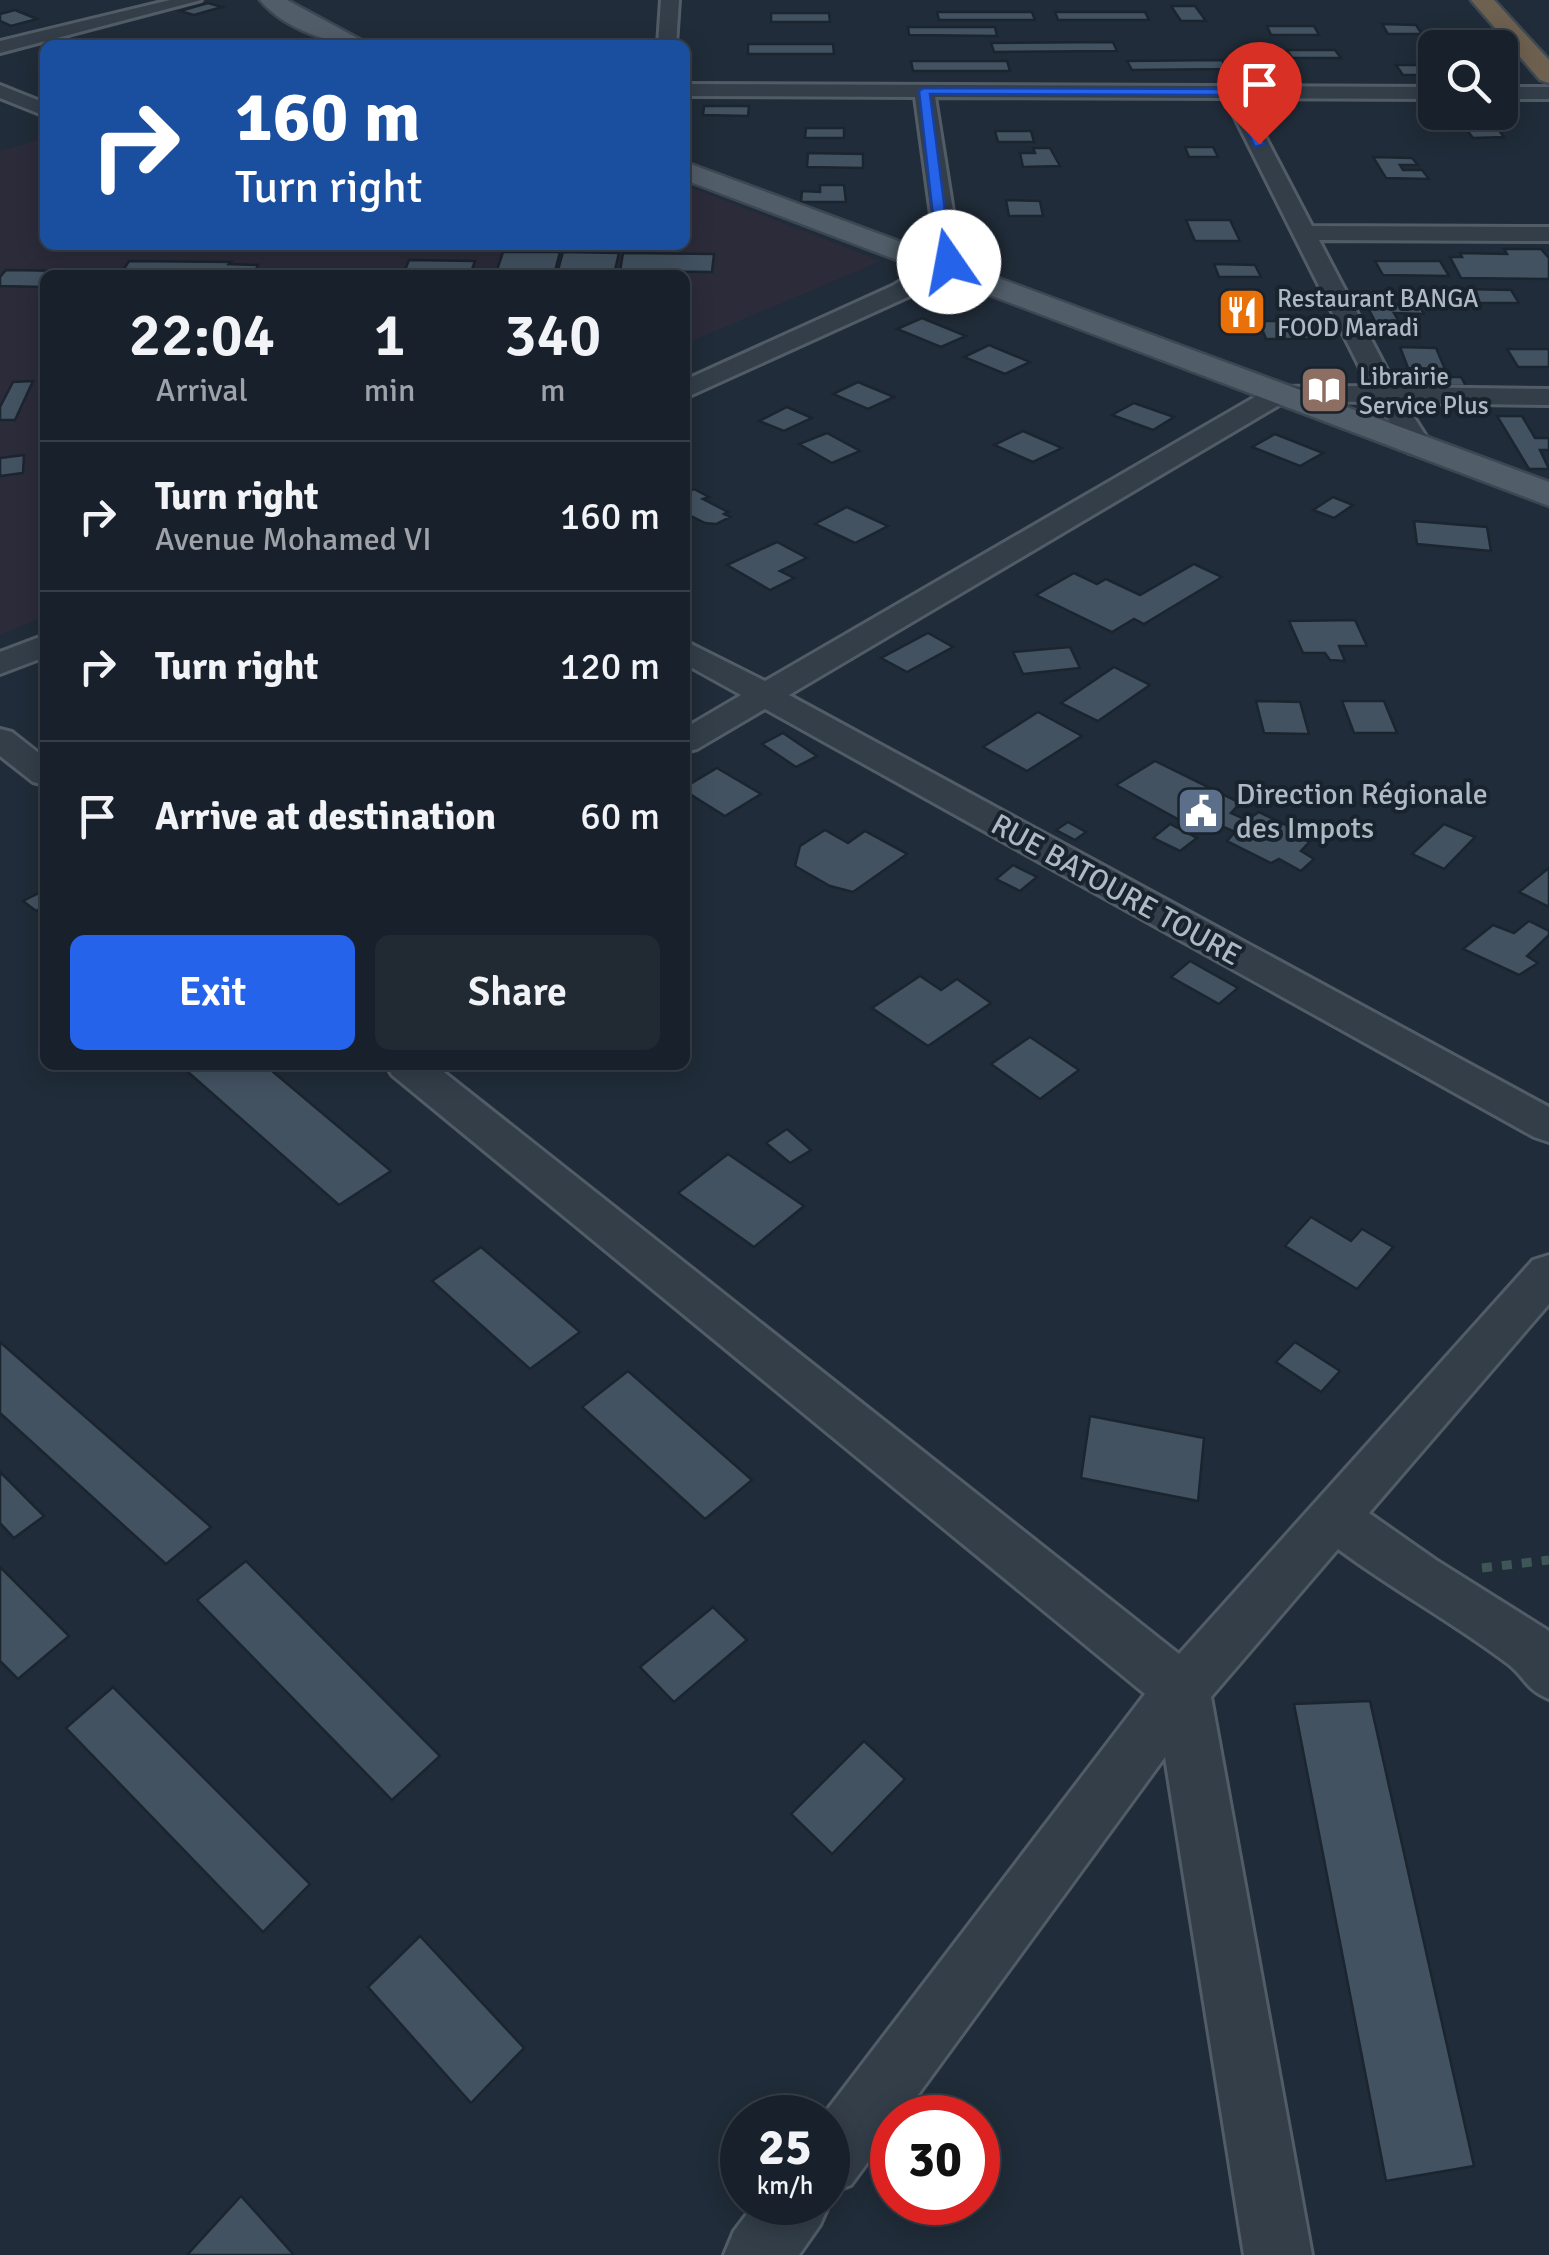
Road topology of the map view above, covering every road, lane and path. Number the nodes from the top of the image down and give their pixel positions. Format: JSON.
{"nodes":[{"id":1,"x":192,"y":0,"type":"edge"},
{"id":2,"x":271,"y":0,"type":"edge"},
{"id":3,"x":670,"y":0,"type":"edge"},
{"id":4,"x":1482,"y":0,"type":"edge"},
{"id":5,"x":1501,"y":0,"type":"edge"},
{"id":6,"x":160,"y":3,"type":"edge"},
{"id":7,"x":1517,"y":28,"type":"junction"},
{"id":8,"x":337,"y":40,"type":"edge"},
{"id":9,"x":667,"y":40,"type":"edge"},
{"id":10,"x":0,"y":47,"type":"edge"},
{"id":11,"x":1549,"y":51,"type":"edge"},
{"id":12,"x":1549,"y":75,"type":"edge"},
{"id":13,"x":690,"y":90,"type":"edge"},
{"id":14,"x":0,"y":91,"type":"edge"},
{"id":15,"x":924,"y":91,"type":"junction"},
{"id":16,"x":1232,"y":92,"type":"junction"},
{"id":17,"x":1418,"y":93,"type":"edge"},
{"id":18,"x":1518,"y":93,"type":"edge"},
{"id":19,"x":1549,"y":93,"type":"edge"},
{"id":20,"x":40,"y":111,"type":"edge"},
{"id":21,"x":40,"y":115,"type":"edge"},
{"id":22,"x":15,"y":124,"type":"dead end"},
{"id":23,"x":690,"y":172,"type":"edge"},
{"id":24,"x":1304,"y":233,"type":"junction"},
{"id":25,"x":1549,"y":234,"type":"edge"},
{"id":26,"x":939,"y":261,"type":"junction"},
{"id":27,"x":794,"y":331,"type":"junction"},
{"id":28,"x":690,"y":368,"type":"edge"},
{"id":29,"x":690,"y":387,"type":"edge"},
{"id":30,"x":1281,"y":393,"type":"junction"},
{"id":31,"x":1388,"y":397,"type":"junction"},
{"id":32,"x":1549,"y":397,"type":"edge"},
{"id":33,"x":1419,"y":447,"type":"junction"},
{"id":34,"x":1549,"y":495,"type":"edge"},
{"id":35,"x":40,"y":648,"type":"edge"},
{"id":36,"x":690,"y":655,"type":"edge"},
{"id":37,"x":0,"y":664,"type":"edge"},
{"id":38,"x":40,"y":674,"type":"edge"},
{"id":39,"x":0,"y":690,"type":"edge"},
{"id":40,"x":762,"y":696,"type":"junction"},
{"id":41,"x":0,"y":739,"type":"edge"},
{"id":42,"x":690,"y":739,"type":"edge"},
{"id":43,"x":40,"y":771,"type":"edge"},
{"id":44,"x":413,"y":1070,"type":"edge"},
{"id":45,"x":1549,"y":1126,"type":"edge"},
{"id":46,"x":1549,"y":1273,"type":"edge"},
{"id":47,"x":1334,"y":1518,"type":"junction"},
{"id":48,"x":1549,"y":1673,"type":"edge"},
{"id":49,"x":1182,"y":1690,"type":"junction"},
{"id":50,"x":850,"y":2133,"type":"edge"},
{"id":51,"x":780,"y":2225,"type":"edge"},
{"id":52,"x":758,"y":2255,"type":"edge"},
{"id":53,"x":1278,"y":2255,"type":"edge"}],
"edges":[{"from":1,"to":6,"type":"street"},
{"from":2,"to":8,"type":"main road"},
{"from":3,"to":9,"type":"street"},
{"from":4,"to":7,"type":"highway"},
{"from":5,"to":7,"type":"highway"},
{"from":6,"to":10,"type":"street"},
{"from":7,"to":11,"type":"highway"},
{"from":7,"to":12,"type":"highway"},
{"from":13,"to":15,"type":"street"},
{"from":14,"to":20,"type":"street"},
{"from":15,"to":16,"type":"street"},
{"from":15,"to":26,"type":"street"},
{"from":16,"to":17,"type":"street"},
{"from":16,"to":24,"type":"street"},
{"from":18,"to":19,"type":"street"},
{"from":21,"to":22,"type":"street"},
{"from":23,"to":26,"type":"main road"},
{"from":24,"to":25,"type":"street"},
{"from":24,"to":31,"type":"street"},
{"from":26,"to":27,"type":"street"},
{"from":26,"to":30,"type":"main road"},
{"from":27,"to":28,"type":"street"},
{"from":27,"to":29,"type":"street"},
{"from":30,"to":31,"type":"street"},
{"from":30,"to":33,"type":"main road"},
{"from":30,"to":40,"type":"street"},
{"from":31,"to":32,"type":"street"},
{"from":31,"to":33,"type":"street"},
{"from":33,"to":34,"type":"main road"},
{"from":35,"to":37,"type":"street"},
{"from":36,"to":40,"type":"street","name":"RUE BATOURE TOURE"},
{"from":38,"to":39,"type":"street"},
{"from":40,"to":42,"type":"street"},
{"from":40,"to":45,"type":"street","name":"RUE BATOURE TOURE"},
{"from":41,"to":43,"type":"street"},
{"from":44,"to":49,"type":"street"},
{"from":46,"to":47,"type":"street"},
{"from":47,"to":48,"type":"street"},
{"from":47,"to":49,"type":"street"},
{"from":49,"to":50,"type":"street"},
{"from":49,"to":53,"type":"street"},
{"from":51,"to":52,"type":"street"}]}
